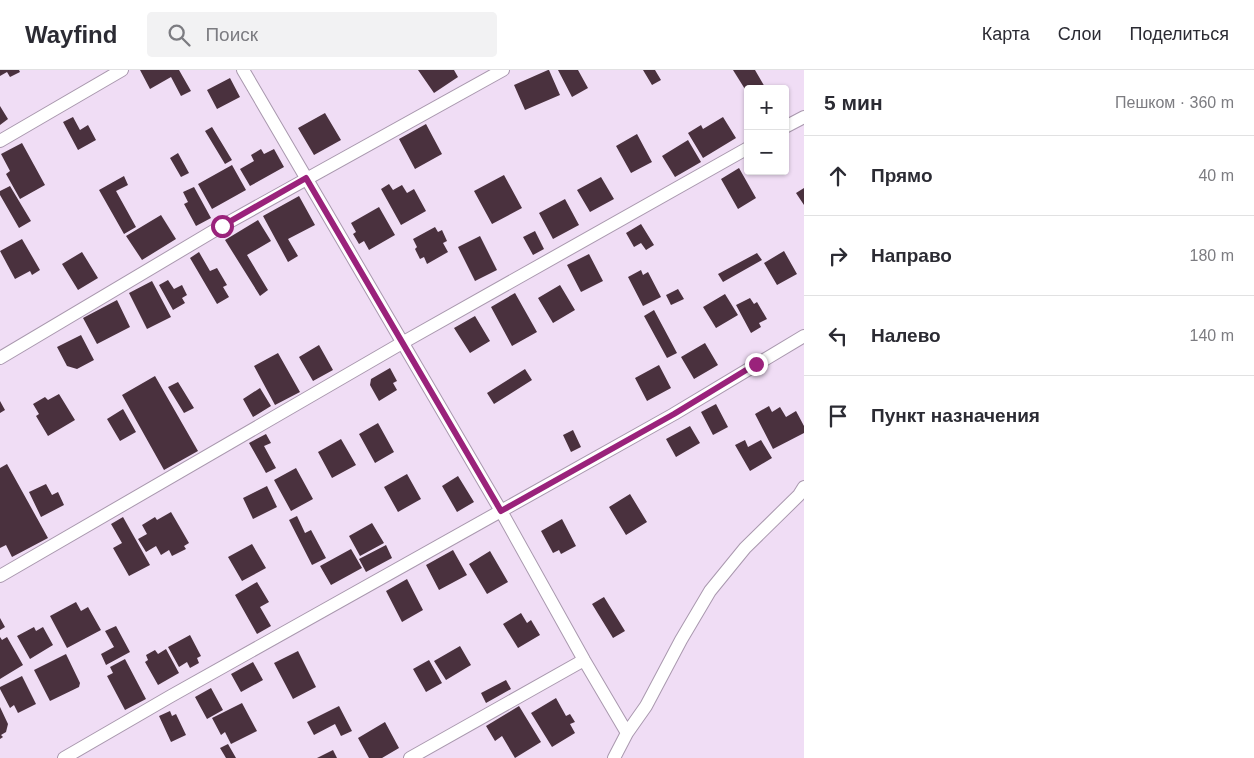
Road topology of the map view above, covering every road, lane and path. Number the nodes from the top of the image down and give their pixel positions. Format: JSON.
{"nodes":[{"id":1,"x":122,"y":70,"type":"edge"},
{"id":2,"x":243,"y":70,"type":"edge"},
{"id":3,"x":503,"y":70,"type":"edge"},
{"id":4,"x":804,"y":116,"type":"edge"},
{"id":5,"x":789,"y":125,"type":"edge"},
{"id":6,"x":0,"y":140,"type":"edge"},
{"id":7,"x":744,"y":150,"type":"edge"},
{"id":8,"x":306,"y":178,"type":"junction"},
{"id":9,"x":804,"y":336,"type":"edge"},
{"id":10,"x":402,"y":343,"type":"junction"},
{"id":11,"x":0,"y":358,"type":"edge"},
{"id":12,"x":804,"y":487,"type":"edge"},
{"id":13,"x":501,"y":511,"type":"junction"},
{"id":14,"x":0,"y":576,"type":"edge"},
{"id":15,"x":584,"y":660,"type":"junction"},
{"id":16,"x":627,"y":733,"type":"junction"},
{"id":17,"x":64,"y":758,"type":"edge"},
{"id":18,"x":410,"y":758,"type":"edge"},
{"id":19,"x":614,"y":758,"type":"edge"}],
"edges":[{"from":1,"to":6,"type":"street"},
{"from":2,"to":8,"type":"street"},
{"from":3,"to":8,"type":"street"},
{"from":4,"to":5,"type":"street"},
{"from":7,"to":10,"type":"street"},
{"from":8,"to":10,"type":"street"},
{"from":8,"to":11,"type":"street"},
{"from":9,"to":13,"type":"street"},
{"from":10,"to":13,"type":"street"},
{"from":10,"to":14,"type":"street"},
{"from":12,"to":16,"type":"street"},
{"from":13,"to":15,"type":"street"},
{"from":13,"to":17,"type":"street"},
{"from":15,"to":16,"type":"street"},
{"from":15,"to":18,"type":"street"},
{"from":16,"to":19,"type":"street"}]}
